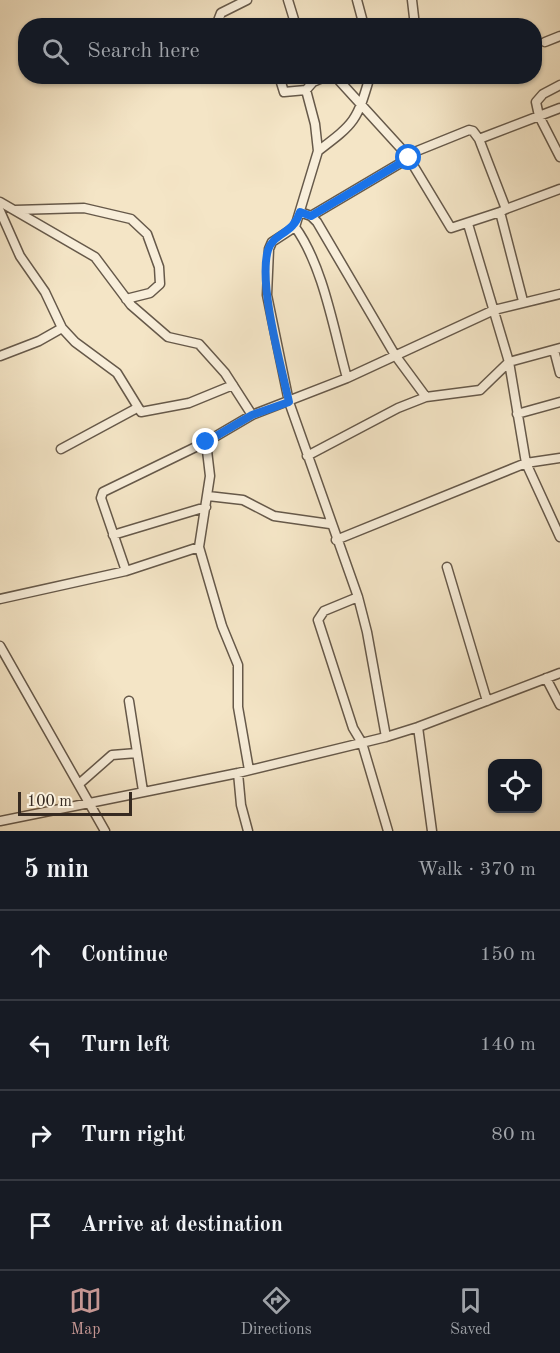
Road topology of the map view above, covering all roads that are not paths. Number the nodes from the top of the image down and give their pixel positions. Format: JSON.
{"nodes":[{"id":1,"x":247,"y":0,"type":"edge"},
{"id":2,"x":288,"y":0,"type":"edge"},
{"id":3,"x":357,"y":0,"type":"edge"},
{"id":4,"x":412,"y":0,"type":"edge"},
{"id":5,"x":219,"y":18,"type":"edge"},
{"id":6,"x":294,"y":18,"type":"edge"},
{"id":7,"x":362,"y":18,"type":"edge"},
{"id":8,"x":414,"y":18,"type":"edge"},
{"id":9,"x":560,"y":36,"type":"edge"},
{"id":10,"x":545,"y":42,"type":"dead end"},
{"id":11,"x":282,"y":84,"type":"edge"},
{"id":12,"x":309,"y":84,"type":"edge"},
{"id":13,"x":343,"y":84,"type":"edge"},
{"id":14,"x":368,"y":84,"type":"edge"},
{"id":15,"x":560,"y":85,"type":"edge"},
{"id":16,"x":306,"y":90,"type":"junction"},
{"id":17,"x":362,"y":103,"type":"junction"},
{"id":18,"x":560,"y":108,"type":"edge"},
{"id":19,"x":539,"y":116,"type":"junction"},
{"id":20,"x":479,"y":139,"type":"junction"},
{"id":21,"x":318,"y":151,"type":"junction"},
{"id":22,"x":408,"y":156,"type":"junction"},
{"id":23,"x":560,"y":157,"type":"edge"},
{"id":24,"x":560,"y":189,"type":"edge"},
{"id":25,"x":0,"y":202,"type":"edge"},
{"id":26,"x":15,"y":210,"type":"junction"},
{"id":27,"x":0,"y":211,"type":"edge"},
{"id":28,"x":503,"y":211,"type":"junction"},
{"id":29,"x":300,"y":212,"type":"junction"},
{"id":30,"x":311,"y":216,"type":"junction"},
{"id":31,"x":468,"y":224,"type":"junction"},
{"id":32,"x":295,"y":226,"type":"junction"},
{"id":33,"x":560,"y":294,"type":"edge"},
{"id":34,"x":126,"y":299,"type":"junction"},
{"id":35,"x":523,"y":301,"type":"junction"},
{"id":36,"x":494,"y":310,"type":"junction"},
{"id":37,"x":62,"y":328,"type":"junction"},
{"id":38,"x":557,"y":349,"type":"edge"},
{"id":39,"x":395,"y":355,"type":"junction"},
{"id":40,"x":0,"y":356,"type":"edge"},
{"id":41,"x":509,"y":362,"type":"junction"},
{"id":42,"x":560,"y":373,"type":"edge"},
{"id":43,"x":347,"y":378,"type":"junction"},
{"id":44,"x":233,"y":385,"type":"junction"},
{"id":45,"x":426,"y":397,"type":"junction"},
{"id":46,"x":289,"y":402,"type":"junction"},
{"id":47,"x":560,"y":402,"type":"edge"},
{"id":48,"x":137,"y":408,"type":"junction"},
{"id":49,"x":517,"y":414,"type":"junction"},
{"id":50,"x":252,"y":415,"type":"junction"},
{"id":51,"x":206,"y":442,"type":"junction"},
{"id":52,"x":61,"y":449,"type":"dead end"},
{"id":53,"x":307,"y":456,"type":"junction"},
{"id":54,"x":560,"y":458,"type":"edge"},
{"id":55,"x":526,"y":463,"type":"junction"},
{"id":56,"x":208,"y":496,"type":"junction"},
{"id":57,"x":206,"y":507,"type":"junction"},
{"id":58,"x":330,"y":524,"type":"junction"},
{"id":59,"x":113,"y":535,"type":"junction"},
{"id":60,"x":560,"y":537,"type":"edge"},
{"id":61,"x":336,"y":540,"type":"junction"},
{"id":62,"x":199,"y":547,"type":"junction"},
{"id":63,"x":447,"y":567,"type":"dead end"},
{"id":64,"x":126,"y":571,"type":"junction"},
{"id":65,"x":358,"y":597,"type":"junction"},
{"id":66,"x":0,"y":599,"type":"edge"},
{"id":67,"x":0,"y":647,"type":"edge"},
{"id":68,"x":560,"y":673,"type":"edge"},
{"id":69,"x":546,"y":678,"type":"junction"},
{"id":70,"x":129,"y":700,"type":"dead end"},
{"id":71,"x":487,"y":701,"type":"junction"},
{"id":72,"x":560,"y":705,"type":"edge"},
{"id":73,"x":418,"y":727,"type":"junction"},
{"id":74,"x":386,"y":737,"type":"junction"},
{"id":75,"x":362,"y":743,"type":"junction"},
{"id":76,"x":137,"y":753,"type":"junction"},
{"id":77,"x":249,"y":770,"type":"junction"},
{"id":78,"x":238,"y":773,"type":"junction"},
{"id":79,"x":79,"y":784,"type":"junction"},
{"id":80,"x":143,"y":791,"type":"junction"},
{"id":81,"x":89,"y":801,"type":"junction"},
{"id":82,"x":0,"y":821,"type":"edge"},
{"id":83,"x":105,"y":831,"type":"edge"},
{"id":84,"x":248,"y":831,"type":"edge"},
{"id":85,"x":388,"y":831,"type":"edge"},
{"id":86,"x":432,"y":831,"type":"edge"}],
"edges":[{"from":1,"to":5,"type":"street"},
{"from":2,"to":6,"type":"street"},
{"from":3,"to":7,"type":"street"},
{"from":4,"to":8,"type":"street"},
{"from":9,"to":10,"type":"street"},
{"from":11,"to":16,"type":"street"},
{"from":12,"to":16,"type":"street"},
{"from":13,"to":17,"type":"street"},
{"from":14,"to":17,"type":"street"},
{"from":15,"to":19,"type":"street"},
{"from":16,"to":21,"type":"street"},
{"from":17,"to":21,"type":"street"},
{"from":17,"to":22,"type":"street"},
{"from":18,"to":19,"type":"street"},
{"from":19,"to":20,"type":"street"},
{"from":19,"to":23,"type":"street"},
{"from":20,"to":22,"type":"street"},
{"from":20,"to":28,"type":"street"},
{"from":21,"to":29,"type":"street"},
{"from":22,"to":30,"type":"street"},
{"from":22,"to":31,"type":"street"},
{"from":24,"to":28,"type":"street"},
{"from":25,"to":26,"type":"street"},
{"from":26,"to":34,"type":"street"},
{"from":26,"to":34,"type":"street"},
{"from":27,"to":37,"type":"street"},
{"from":28,"to":31,"type":"street"},
{"from":28,"to":35,"type":"street"},
{"from":29,"to":30,"type":"street"},
{"from":29,"to":32,"type":"street"},
{"from":30,"to":39,"type":"street"},
{"from":31,"to":36,"type":"street"},
{"from":32,"to":43,"type":"street"},
{"from":32,"to":46,"type":"street"},
{"from":33,"to":35,"type":"street"},
{"from":34,"to":44,"type":"street"},
{"from":35,"to":36,"type":"street"},
{"from":36,"to":39,"type":"street"},
{"from":36,"to":41,"type":"street"},
{"from":37,"to":40,"type":"street"},
{"from":37,"to":48,"type":"street"},
{"from":38,"to":41,"type":"street"},
{"from":38,"to":42,"type":"street"},
{"from":39,"to":43,"type":"street"},
{"from":39,"to":45,"type":"street"},
{"from":41,"to":45,"type":"street"},
{"from":41,"to":49,"type":"street"},
{"from":43,"to":46,"type":"street"},
{"from":44,"to":48,"type":"street"},
{"from":44,"to":50,"type":"street"},
{"from":45,"to":53,"type":"street"},
{"from":46,"to":50,"type":"street"},
{"from":46,"to":53,"type":"street"},
{"from":47,"to":49,"type":"street"},
{"from":48,"to":52,"type":"street"},
{"from":49,"to":55,"type":"street"},
{"from":50,"to":51,"type":"street"},
{"from":51,"to":56,"type":"street"},
{"from":51,"to":59,"type":"street"},
{"from":53,"to":58,"type":"street"},
{"from":54,"to":55,"type":"street"},
{"from":55,"to":60,"type":"street"},
{"from":55,"to":61,"type":"street"},
{"from":56,"to":57,"type":"street"},
{"from":56,"to":58,"type":"street"},
{"from":57,"to":59,"type":"street"},
{"from":57,"to":62,"type":"street"},
{"from":58,"to":61,"type":"street"},
{"from":59,"to":64,"type":"street"},
{"from":61,"to":65,"type":"street"},
{"from":62,"to":64,"type":"street"},
{"from":62,"to":77,"type":"street"},
{"from":63,"to":71,"type":"street"},
{"from":64,"to":66,"type":"street"},
{"from":65,"to":74,"type":"street"},
{"from":65,"to":75,"type":"street"},
{"from":67,"to":79,"type":"street"},
{"from":68,"to":69,"type":"street"},
{"from":69,"to":71,"type":"street"},
{"from":69,"to":72,"type":"street"},
{"from":70,"to":76,"type":"street"},
{"from":71,"to":73,"type":"street"},
{"from":73,"to":74,"type":"street"},
{"from":73,"to":86,"type":"street"},
{"from":74,"to":75,"type":"street"},
{"from":75,"to":77,"type":"street"},
{"from":75,"to":85,"type":"street"},
{"from":76,"to":79,"type":"street"},
{"from":76,"to":80,"type":"street"},
{"from":77,"to":78,"type":"street"},
{"from":78,"to":80,"type":"street"},
{"from":78,"to":84,"type":"street"},
{"from":79,"to":81,"type":"street"},
{"from":80,"to":81,"type":"street"},
{"from":81,"to":82,"type":"street"},
{"from":81,"to":83,"type":"street"}]}
